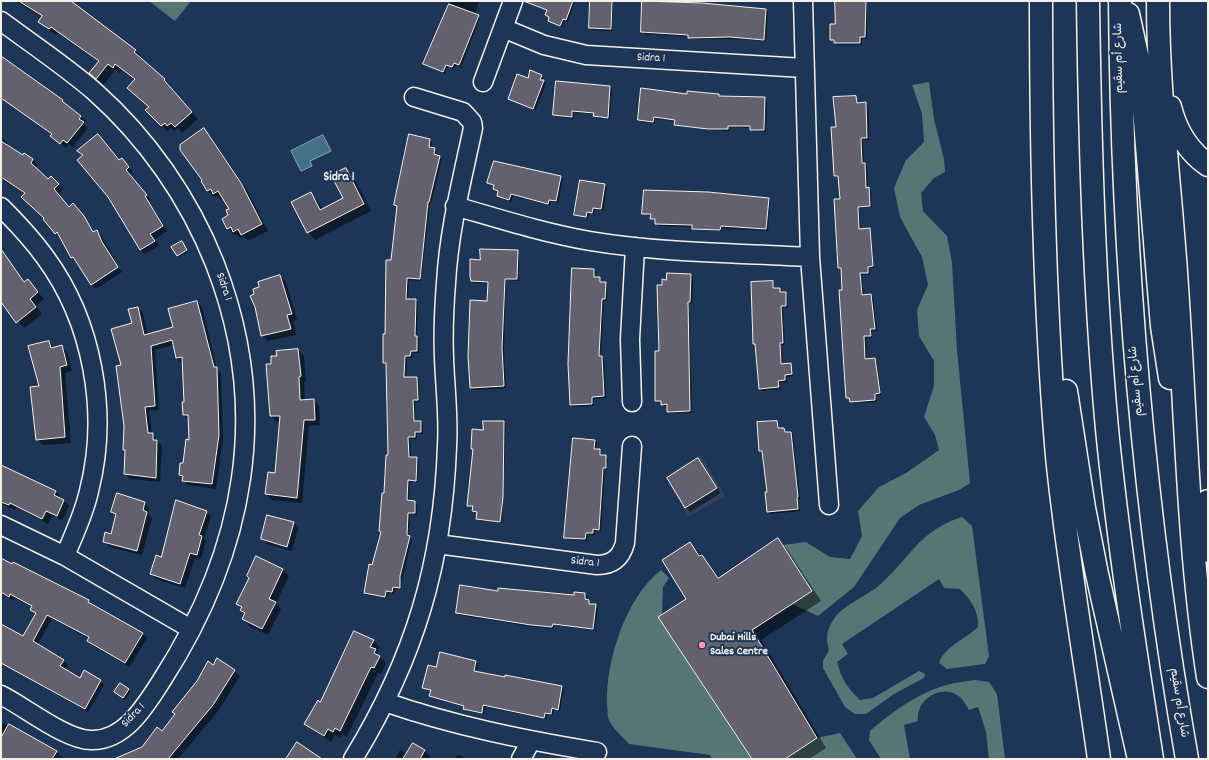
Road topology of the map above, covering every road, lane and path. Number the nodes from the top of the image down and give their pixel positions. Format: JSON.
{"nodes":[{"id":1,"x":513,"y":1,"type":"edge"},
{"id":2,"x":803,"y":1,"type":"edge"},
{"id":3,"x":1040,"y":1,"type":"edge"},
{"id":4,"x":1088,"y":1,"type":"edge"},
{"id":5,"x":1120,"y":1,"type":"edge"},
{"id":6,"x":1124,"y":1,"type":"edge"},
{"id":7,"x":1158,"y":1,"type":"edge"},
{"id":8,"x":1,"y":21,"type":"edge"},
{"id":9,"x":503,"y":28,"type":"junction"},
{"id":10,"x":1160,"y":67,"type":"junction"},
{"id":11,"x":804,"y":68,"type":"junction"},
{"id":12,"x":483,"y":82,"type":"dead end"},
{"id":13,"x":414,"y":97,"type":"dead end"},
{"id":14,"x":1208,"y":165,"type":"edge"},
{"id":15,"x":455,"y":206,"type":"junction"},
{"id":16,"x":1,"y":207,"type":"edge"},
{"id":17,"x":635,"y":247,"type":"junction"},
{"id":18,"x":810,"y":257,"type":"junction"},
{"id":19,"x":1046,"y":274,"type":"junction"},
{"id":20,"x":632,"y":402,"type":"dead end"},
{"id":21,"x":1185,"y":442,"type":"junction"},
{"id":22,"x":632,"y":446,"type":"dead end"},
{"id":23,"x":1208,"y":501,"type":"edge"},
{"id":24,"x":828,"y":505,"type":"dead end"},
{"id":25,"x":1,"y":525,"type":"edge"},
{"id":26,"x":437,"y":544,"type":"junction"},
{"id":27,"x":65,"y":556,"type":"junction"},
{"id":28,"x":1200,"y":627,"type":"junction"},
{"id":29,"x":191,"y":629,"type":"junction"},
{"id":30,"x":1208,"y":677,"type":"edge"},
{"id":31,"x":1,"y":695,"type":"edge"},
{"id":32,"x":385,"y":702,"type":"junction"},
{"id":33,"x":531,"y":741,"type":"junction"},
{"id":34,"x":597,"y":752,"type":"dead end"},
{"id":35,"x":353,"y":759,"type":"edge"},
{"id":36,"x":521,"y":759,"type":"edge"},
{"id":37,"x":1099,"y":759,"type":"edge"},
{"id":38,"x":1139,"y":759,"type":"edge"},
{"id":39,"x":1152,"y":759,"type":"edge"},
{"id":40,"x":1187,"y":759,"type":"edge"}],
"edges":[{"from":1,"to":9,"type":"street"},
{"from":2,"to":11,"type":"street"},
{"from":3,"to":19,"type":"main road"},
{"from":4,"to":39,"type":"main road"},
{"from":5,"to":40,"type":"main road","name":"شارع أم سقيم"},
{"from":6,"to":21,"type":"main road"},
{"from":7,"to":10,"type":"main road"},
{"from":8,"to":29,"type":"street","name":"Sidra 1"},
{"from":9,"to":11,"type":"street","name":"Sidra 1"},
{"from":9,"to":12,"type":"street"},
{"from":10,"to":14,"type":"main road"},
{"from":10,"to":21,"type":"main road"},
{"from":11,"to":18,"type":"street"},
{"from":13,"to":15,"type":"street"},
{"from":15,"to":17,"type":"street"},
{"from":15,"to":26,"type":"street"},
{"from":16,"to":27,"type":"street"},
{"from":17,"to":18,"type":"street"},
{"from":17,"to":20,"type":"street"},
{"from":18,"to":24,"type":"street"},
{"from":19,"to":37,"type":"main road"},
{"from":19,"to":38,"type":"main road"},
{"from":21,"to":28,"type":"main road"},
{"from":22,"to":26,"type":"street","name":"Sidra 1"},
{"from":23,"to":28,"type":"main road"},
{"from":25,"to":27,"type":"street"},
{"from":26,"to":32,"type":"street"},
{"from":27,"to":29,"type":"street"},
{"from":28,"to":30,"type":"main road"},
{"from":29,"to":31,"type":"street","name":"Sidra 1"},
{"from":32,"to":33,"type":"street"},
{"from":32,"to":35,"type":"street"},
{"from":33,"to":34,"type":"street"},
{"from":33,"to":36,"type":"street"}]}
